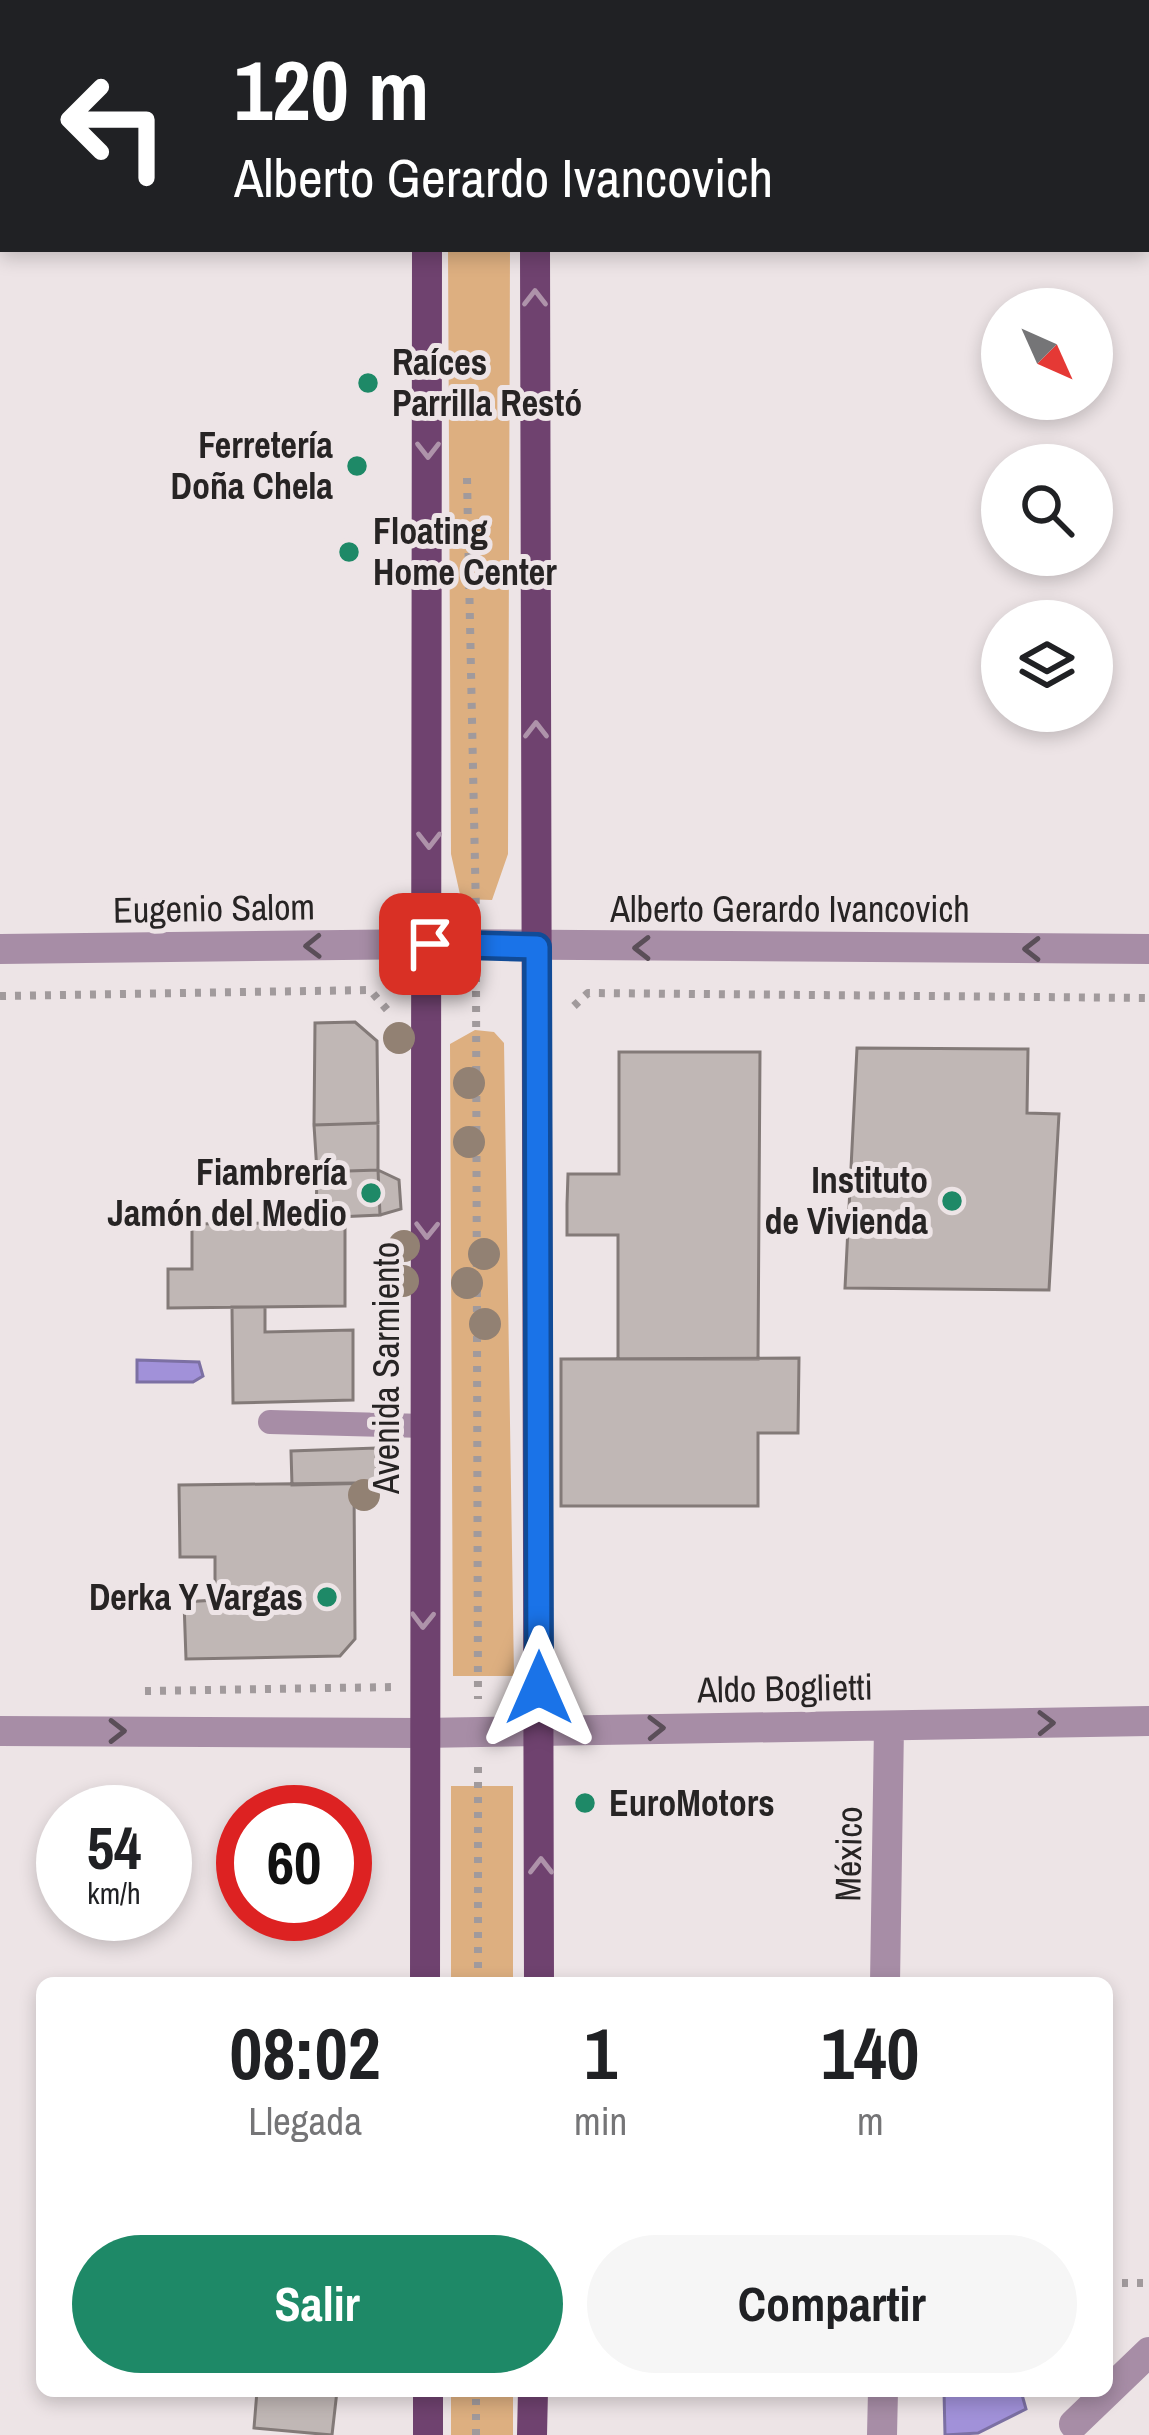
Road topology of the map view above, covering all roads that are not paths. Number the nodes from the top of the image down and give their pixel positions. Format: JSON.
{"nodes":[{"id":1,"x":427,"y":252,"type":"edge"},
{"id":2,"x":535,"y":252,"type":"edge"},
{"id":3,"x":430,"y":944,"type":"junction"},
{"id":4,"x":537,"y":947,"type":"junction"},
{"id":5,"x":0,"y":949,"type":"edge"},
{"id":6,"x":1149,"y":950,"type":"edge"},
{"id":7,"x":270,"y":1422,"type":"dead end"},
{"id":8,"x":425,"y":1426,"type":"junction"},
{"id":9,"x":1149,"y":1721,"type":"edge"},
{"id":10,"x":889,"y":1726,"type":"junction"},
{"id":11,"x":539,"y":1729,"type":"junction"},
{"id":12,"x":0,"y":1731,"type":"edge"},
{"id":13,"x":422,"y":1732,"type":"junction"},
{"id":14,"x":425,"y":1977,"type":"edge"},
{"id":15,"x":539,"y":1977,"type":"edge"},
{"id":16,"x":885,"y":1977,"type":"edge"},
{"id":17,"x":1149,"y":2352,"type":"edge"},
{"id":18,"x":1113,"y":2387,"type":"edge"},
{"id":19,"x":428,"y":2397,"type":"edge"},
{"id":20,"x":533,"y":2397,"type":"edge"},
{"id":21,"x":883,"y":2397,"type":"edge"},
{"id":22,"x":1102,"y":2397,"type":"edge"},
{"id":23,"x":1074,"y":2424,"type":"dead end"},
{"id":24,"x":428,"y":2435,"type":"edge"},
{"id":25,"x":532,"y":2435,"type":"edge"},
{"id":26,"x":883,"y":2435,"type":"edge"}],
"edges":[{"from":1,"to":3,"type":"main road","name":"Avenida Sarmiento","one_way":true},
{"from":4,"to":2,"type":"main road","one_way":true},
{"from":3,"to":4,"type":"street","name":"Alberto Gerardo Ivancovich"},
{"from":3,"to":5,"type":"street","name":"Eugenio Salom","one_way":true},
{"from":3,"to":8,"type":"main road","name":"Avenida Sarmiento","one_way":true},
{"from":6,"to":4,"type":"street","name":"Alberto Gerardo Ivancovich","one_way":true},
{"from":4,"to":11,"type":"main road"},
{"from":7,"to":8,"type":"lane"},
{"from":8,"to":13,"type":"main road","name":"Avenida Sarmiento","one_way":true},
{"from":10,"to":9,"type":"street","name":"Aldo Boglietti","one_way":true},
{"from":11,"to":10,"type":"street","name":"Aldo Boglietti","one_way":true},
{"from":10,"to":16,"type":"street","name":"México"},
{"from":11,"to":13,"type":"street","name":"Aldo Boglietti"},
{"from":15,"to":11,"type":"main road","one_way":true},
{"from":12,"to":13,"type":"street","name":"Aldo Boglietti","one_way":true},
{"from":13,"to":14,"type":"main road","name":"Avenida Sarmiento"},
{"from":17,"to":18,"type":"street"},
{"from":19,"to":24,"type":"main road"},
{"from":20,"to":25,"type":"main road"},
{"from":21,"to":26,"type":"street"},
{"from":22,"to":23,"type":"street"}]}
